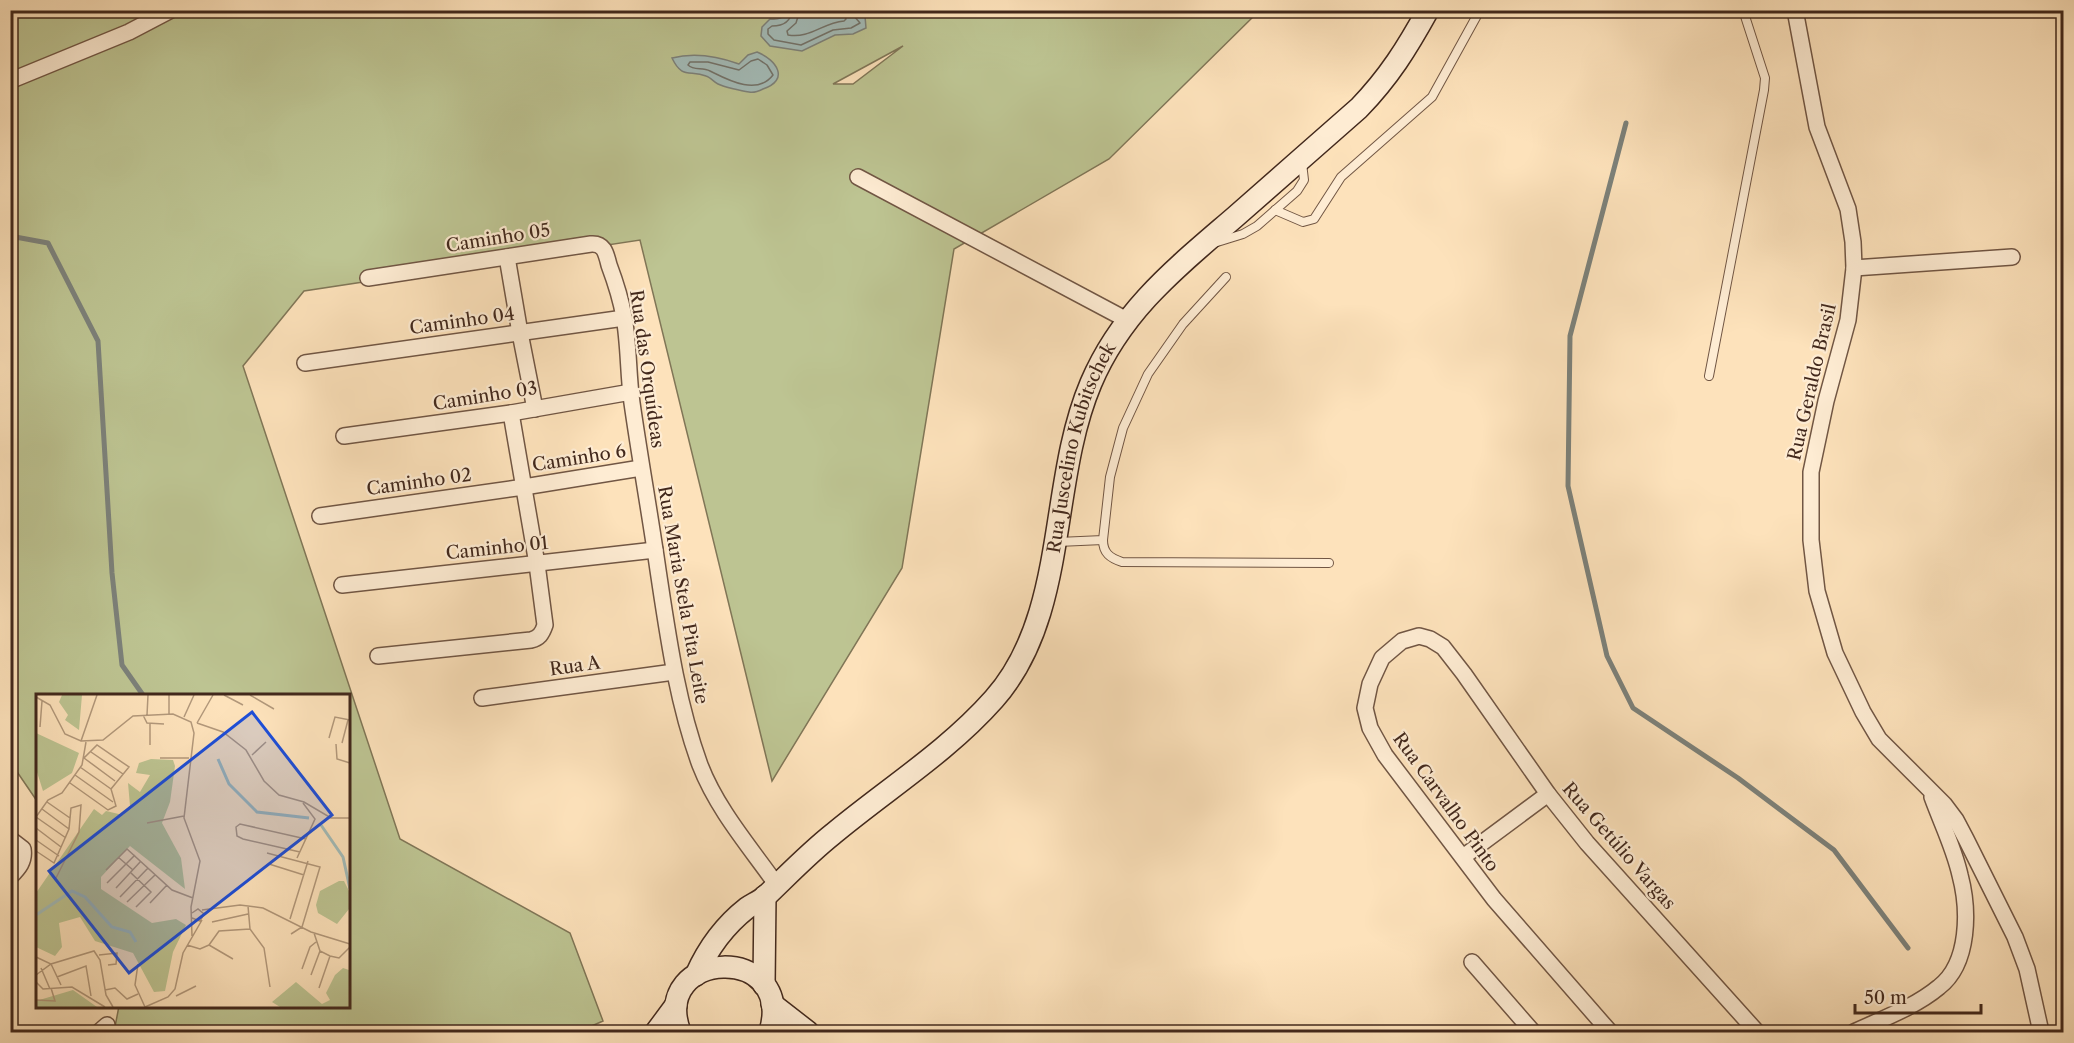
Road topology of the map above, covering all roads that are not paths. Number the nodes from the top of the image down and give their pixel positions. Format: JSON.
{"nodes":[{"id":1,"x":171,"y":10,"type":"edge"},
{"id":2,"x":1428,"y":10,"type":"edge"},
{"id":3,"x":1480,"y":10,"type":"edge"},
{"id":4,"x":1743,"y":10,"type":"edge"},
{"id":5,"x":1795,"y":10,"type":"edge"},
{"id":6,"x":12,"y":80,"type":"dead end"},
{"id":7,"x":1302,"y":158,"type":"junction"},
{"id":8,"x":858,"y":177,"type":"dead end"},
{"id":9,"x":1275,"y":210,"type":"junction"},
{"id":10,"x":1199,"y":248,"type":"junction"},
{"id":11,"x":507,"y":257,"type":"junction"},
{"id":12,"x":2012,"y":257,"type":"dead end"},
{"id":13,"x":1854,"y":268,"type":"junction"},
{"id":14,"x":613,"y":276,"type":"joint"},
{"id":15,"x":1226,"y":277,"type":"dead end"},
{"id":16,"x":368,"y":278,"type":"dead end"},
{"id":17,"x":624,"y":318,"type":"junction"},
{"id":18,"x":1127,"y":320,"type":"junction"},
{"id":19,"x":520,"y":333,"type":"junction"},
{"id":20,"x":305,"y":363,"type":"dead end"},
{"id":21,"x":1709,"y":376,"type":"dead end"},
{"id":22,"x":631,"y":392,"type":"junction"},
{"id":23,"x":535,"y":409,"type":"junction"},
{"id":24,"x":511,"y":413,"type":"junction"},
{"id":25,"x":344,"y":436,"type":"dead end"},
{"id":26,"x":641,"y":468,"type":"junction"},
{"id":27,"x":524,"y":487,"type":"junction"},
{"id":28,"x":320,"y":516,"type":"dead end"},
{"id":29,"x":1103,"y":540,"type":"junction"},
{"id":30,"x":1054,"y":542,"type":"junction"},
{"id":31,"x":655,"y":550,"type":"junction"},
{"id":32,"x":1329,"y":563,"type":"dead end"},
{"id":33,"x":537,"y":564,"type":"junction"},
{"id":34,"x":342,"y":585,"type":"dead end"},
{"id":35,"x":378,"y":656,"type":"dead end"},
{"id":36,"x":674,"y":672,"type":"junction"},
{"id":37,"x":1464,"y":674,"type":"joint"},
{"id":38,"x":482,"y":698,"type":"dead end"},
{"id":39,"x":1928,"y":786,"type":"junction"},
{"id":40,"x":1548,"y":794,"type":"junction"},
{"id":41,"x":10,"y":838,"type":"edge"},
{"id":42,"x":1463,"y":857,"type":"junction"},
{"id":43,"x":10,"y":877,"type":"edge"},
{"id":44,"x":771,"y":890,"type":"junction"},
{"id":45,"x":1472,"y":962,"type":"dead end"},
{"id":46,"x":696,"y":975,"type":"junction"},
{"id":47,"x":768,"y":995,"type":"junction"},
{"id":48,"x":676,"y":1005,"type":"junction"},
{"id":49,"x":656,"y":1032,"type":"edge"},
{"id":50,"x":680,"y":1032,"type":"edge"},
{"id":51,"x":770,"y":1032,"type":"edge"},
{"id":52,"x":808,"y":1032,"type":"edge"},
{"id":53,"x":1533,"y":1032,"type":"edge"},
{"id":54,"x":1610,"y":1032,"type":"edge"},
{"id":55,"x":1757,"y":1032,"type":"edge"},
{"id":56,"x":1854,"y":1032,"type":"edge"},
{"id":57,"x":2041,"y":1032,"type":"edge"}],
"edges":[{"from":1,"to":6,"type":"street"},
{"from":2,"to":7,"type":"main road","name":"Rua Juscelino Kubitschek"},
{"from":3,"to":9,"type":"lane"},
{"from":4,"to":21,"type":"lane"},
{"from":5,"to":13,"type":"street","name":"Rua Geraldo Brasil"},
{"from":7,"to":9,"type":"lane"},
{"from":7,"to":10,"type":"main road","name":"Rua Juscelino Kubitschek"},
{"from":8,"to":18,"type":"street"},
{"from":9,"to":10,"type":"lane"},
{"from":10,"to":18,"type":"main road","name":"Rua Juscelino Kubitschek"},
{"from":11,"to":14,"type":"street","name":"Caminho 05"},
{"from":11,"to":16,"type":"street","name":"Caminho 05"},
{"from":11,"to":19,"type":"street"},
{"from":12,"to":13,"type":"street"},
{"from":13,"to":39,"type":"street","name":"Rua Geraldo Brasil"},
{"from":14,"to":17,"type":"street","name":"Rua das Orquídeas"},
{"from":15,"to":29,"type":"lane"},
{"from":17,"to":19,"type":"street","name":"Caminho 04"},
{"from":17,"to":22,"type":"street","name":"Rua das Orquídeas"},
{"from":18,"to":30,"type":"main road","name":"Rua Juscelino Kubitschek"},
{"from":19,"to":20,"type":"street","name":"Caminho 04"},
{"from":19,"to":23,"type":"street"},
{"from":22,"to":23,"type":"street","name":"Caminho 03"},
{"from":22,"to":26,"type":"street","name":"Rua das Orquídeas"},
{"from":23,"to":24,"type":"street","name":"Caminho 03"},
{"from":24,"to":25,"type":"street","name":"Caminho 03"},
{"from":24,"to":27,"type":"street"},
{"from":26,"to":27,"type":"street","name":"Caminho 6"},
{"from":26,"to":31,"type":"street","name":"Rua Maria Stela Pita Leite"},
{"from":27,"to":28,"type":"street","name":"Caminho 02"},
{"from":27,"to":33,"type":"street"},
{"from":29,"to":30,"type":"lane"},
{"from":29,"to":32,"type":"lane"},
{"from":30,"to":44,"type":"main road","name":"Rua Juscelino Kubitschek"},
{"from":31,"to":33,"type":"street","name":"Caminho 01"},
{"from":31,"to":36,"type":"street","name":"Rua Maria Stela Pita Leite"},
{"from":33,"to":34,"type":"street","name":"Caminho 01"},
{"from":33,"to":35,"type":"street"},
{"from":36,"to":38,"type":"street","name":"Rua A"},
{"from":36,"to":44,"type":"street","name":"Rua Maria Stela Pita Leite"},
{"from":37,"to":40,"type":"street","name":"Rua Getúlio Vargas"},
{"from":37,"to":42,"type":"street","name":"Rua Carvalho Pinto"},
{"from":39,"to":56,"type":"street"},
{"from":39,"to":57,"type":"street","name":"Rua Geraldo Brasil"},
{"from":40,"to":42,"type":"street"},
{"from":40,"to":55,"type":"street","name":"Rua Getúlio Vargas"},
{"from":41,"to":43,"type":"street"},
{"from":42,"to":54,"type":"street","name":"Rua Carvalho Pinto"},
{"from":44,"to":46,"type":"main road","name":"Rua Juscelino Kubitschek"},
{"from":44,"to":47,"type":"main road"},
{"from":45,"to":53,"type":"street"},
{"from":46,"to":47,"type":"main road"},
{"from":46,"to":48,"type":"main road","name":"Rua Juscelino Kubitschek"},
{"from":47,"to":51,"type":"main road"},
{"from":47,"to":52,"type":"main road"},
{"from":48,"to":49,"type":"main road","name":"Rua Juscelino Kubitschek"},
{"from":48,"to":50,"type":"main road"}]}
